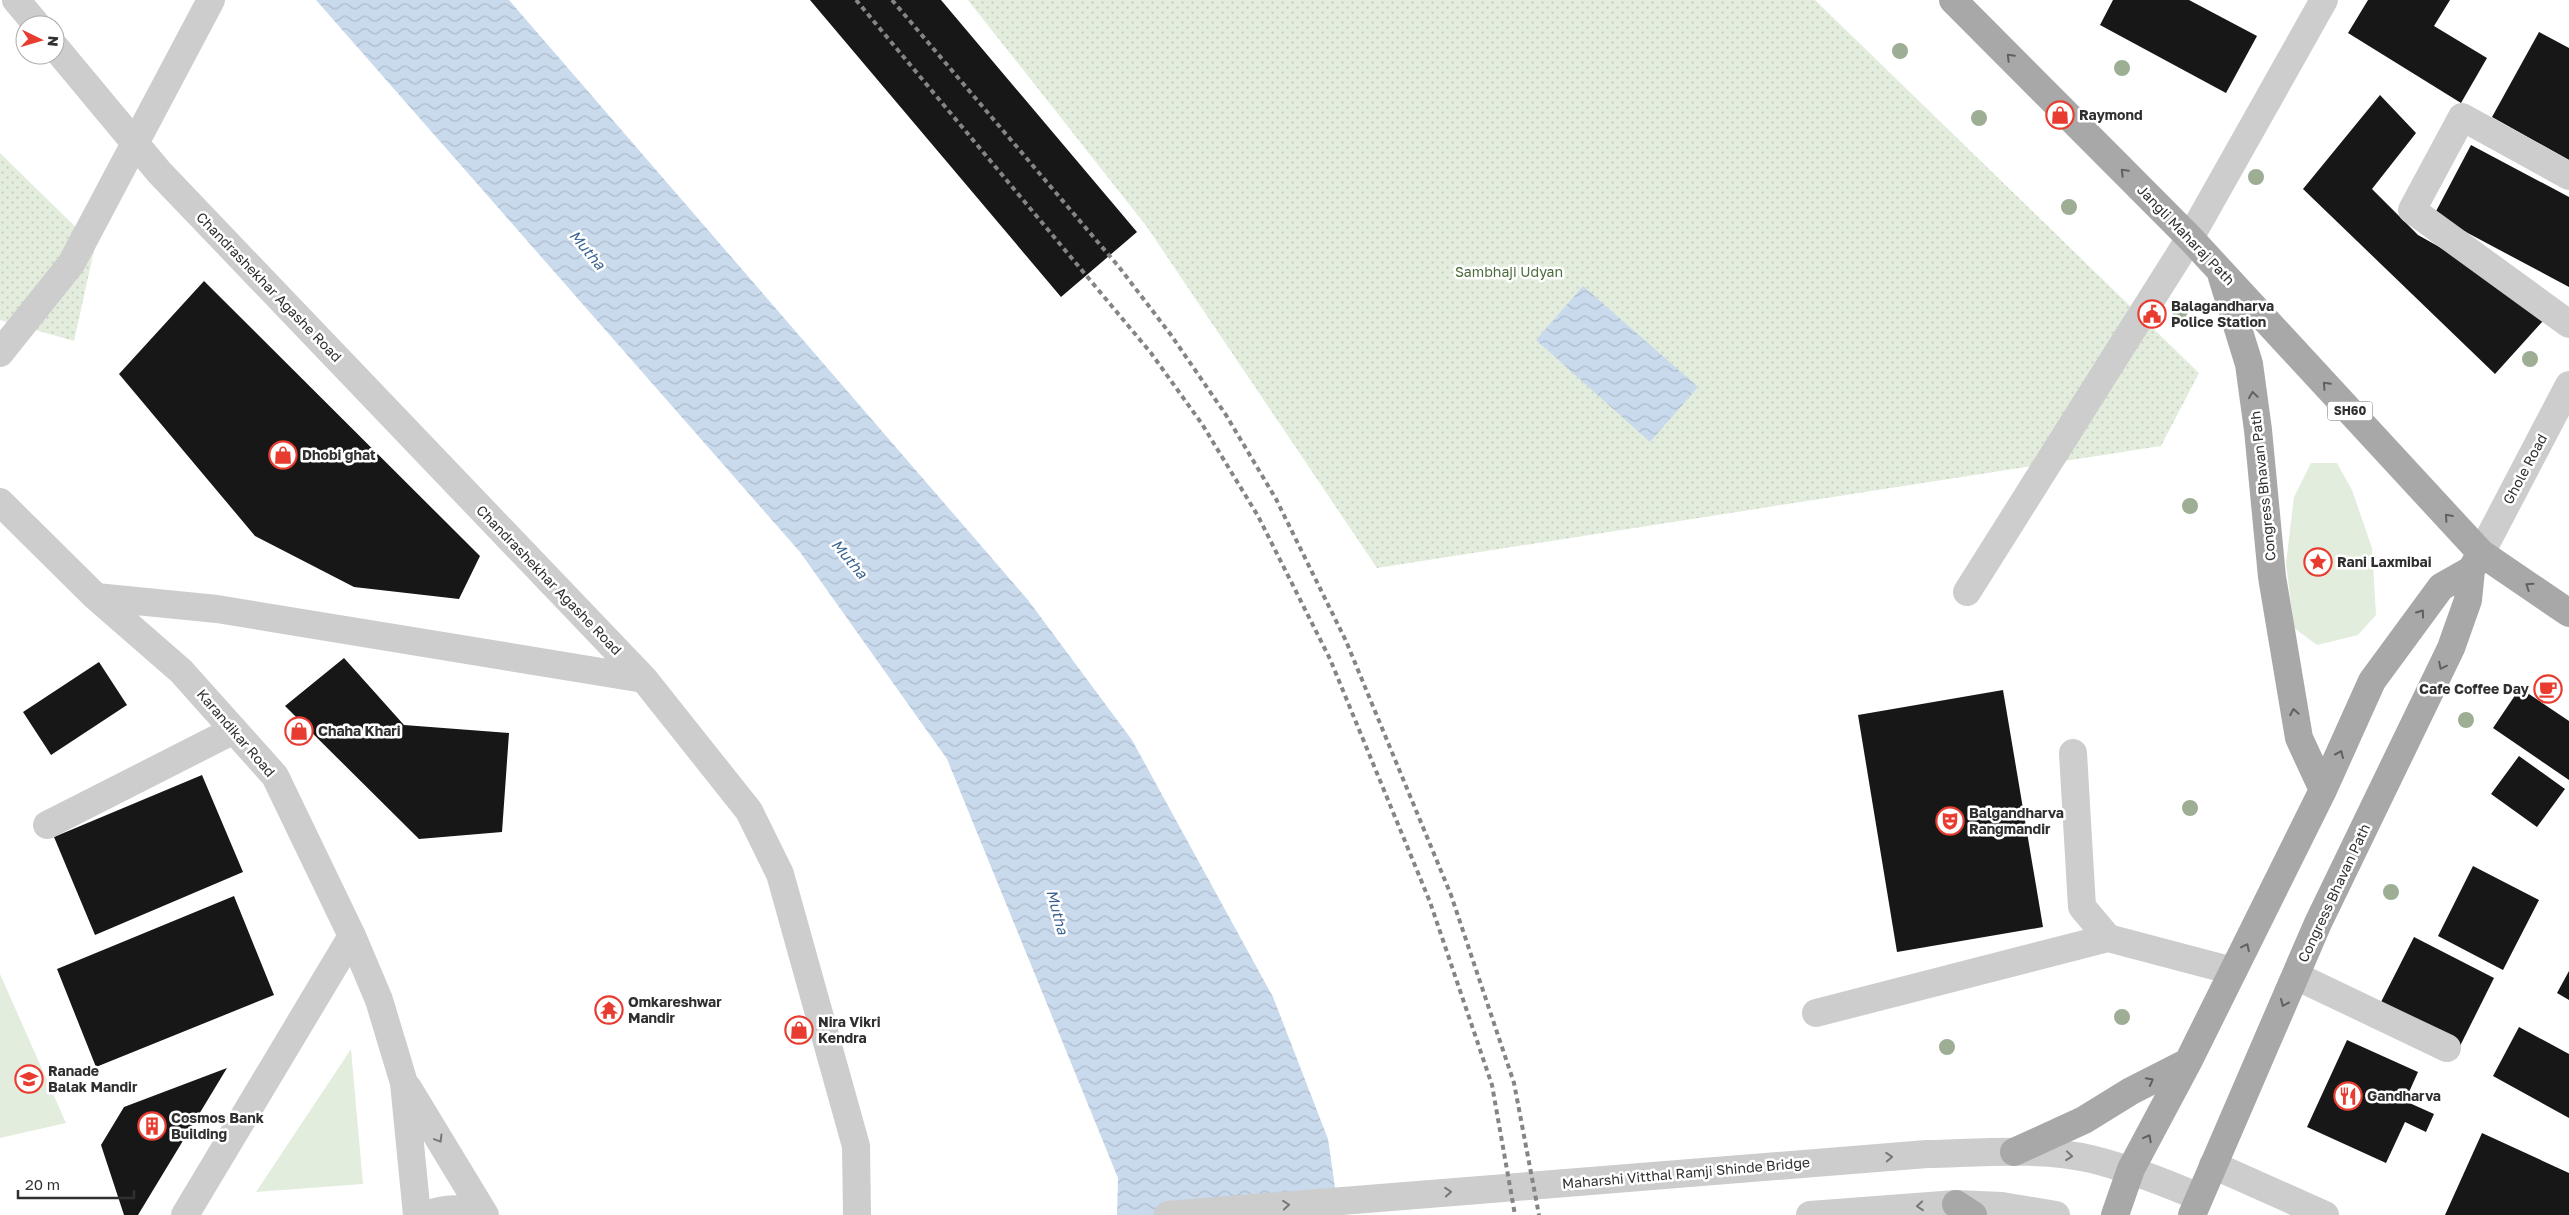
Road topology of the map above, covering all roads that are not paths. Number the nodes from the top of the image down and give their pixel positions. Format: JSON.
{"nodes":[{"id":1,"x":16,"y":0,"type":"edge"},
{"id":2,"x":211,"y":0,"type":"edge"},
{"id":3,"x":1953,"y":0,"type":"edge"},
{"id":4,"x":2324,"y":0,"type":"edge"},
{"id":5,"x":29,"y":15,"type":"edge"},
{"id":6,"x":65,"y":59,"type":"edge"},
{"id":7,"x":2569,"y":176,"type":"edge"},
{"id":8,"x":2190,"y":238,"type":"junction"},
{"id":9,"x":2219,"y":269,"type":"junction"},
{"id":10,"x":2569,"y":324,"type":"edge"},
{"id":11,"x":0,"y":353,"type":"edge"},
{"id":12,"x":2569,"y":385,"type":"edge"},
{"id":13,"x":0,"y":502,"type":"edge"},
{"id":14,"x":2476,"y":562,"type":"junction"},
{"id":15,"x":1967,"y":592,"type":"dead end"},
{"id":16,"x":96,"y":597,"type":"junction"},
{"id":17,"x":2569,"y":613,"type":"edge"},
{"id":18,"x":644,"y":679,"type":"junction"},
{"id":19,"x":234,"y":730,"type":"junction"},
{"id":20,"x":2073,"y":753,"type":"dead end"},
{"id":21,"x":2323,"y":790,"type":"junction"},
{"id":22,"x":47,"y":825,"type":"dead end"},
{"id":23,"x":352,"y":936,"type":"junction"},
{"id":24,"x":2108,"y":938,"type":"junction"},
{"id":25,"x":2233,"y":971,"type":"junction"},
{"id":26,"x":2296,"y":976,"type":"junction"},
{"id":27,"x":1816,"y":1013,"type":"dead end"},
{"id":28,"x":2447,"y":1048,"type":"dead end"},
{"id":29,"x":2188,"y":1062,"type":"junction"},
{"id":30,"x":404,"y":1083,"type":"junction"},
{"id":31,"x":2014,"y":1152,"type":"junction"},
{"id":32,"x":2213,"y":1165,"type":"junction"},
{"id":33,"x":2131,"y":1169,"type":"junction"},
{"id":34,"x":2195,"y":1206,"type":"edge"},
{"id":35,"x":1964,"y":1210,"type":"edge"},
{"id":36,"x":185,"y":1215,"type":"edge"},
{"id":37,"x":417,"y":1215,"type":"edge"},
{"id":38,"x":427,"y":1215,"type":"edge"},
{"id":39,"x":484,"y":1215,"type":"edge"},
{"id":40,"x":857,"y":1215,"type":"edge"},
{"id":41,"x":1168,"y":1215,"type":"edge"},
{"id":42,"x":1810,"y":1215,"type":"edge"},
{"id":43,"x":2056,"y":1215,"type":"edge"},
{"id":44,"x":2115,"y":1215,"type":"edge"},
{"id":45,"x":2325,"y":1215,"type":"edge"}],
"edges":[{"from":1,"to":5,"type":"street"},
{"from":2,"to":11,"type":"street","bridge":true},
{"from":8,"to":3,"type":"main road","name":"Jangli Maharaj Path","number":"SH60","one_way":true},
{"from":4,"to":8,"type":"street"},
{"from":6,"to":18,"type":"street","name":"Chandrashekhar Agashe Road"},
{"from":7,"to":10,"type":"street"},
{"from":8,"to":9,"type":"main road","name":"Jangli Maharaj Path","number":"SH60"},
{"from":8,"to":15,"type":"street"},
{"from":14,"to":9,"type":"main road","name":"Jangli Maharaj Path","number":"SH60","one_way":true},
{"from":21,"to":9,"type":"main road","name":"Congress Bhavan Path","one_way":true},
{"from":12,"to":14,"type":"street","name":"Ghole Road"},
{"from":13,"to":16,"type":"street","name":"Karandikar Road"},
{"from":17,"to":14,"type":"main road","name":"Jangli Maharaj Path","number":"SH60","one_way":true},
{"from":21,"to":14,"type":"main road","one_way":true},
{"from":14,"to":26,"type":"main road","name":"Congress Bhavan Path","one_way":true},
{"from":16,"to":18,"type":"street"},
{"from":16,"to":19,"type":"street","name":"Karandikar Road"},
{"from":18,"to":40,"type":"street","name":"Chandrashekhar Agashe Road"},
{"from":19,"to":22,"type":"street"},
{"from":19,"to":23,"type":"street","name":"Karandikar Road"},
{"from":20,"to":24,"type":"street"},
{"from":25,"to":21,"type":"main road","one_way":true},
{"from":23,"to":30,"type":"street","name":"Karandikar Road"},
{"from":23,"to":36,"type":"street"},
{"from":24,"to":25,"type":"street"},
{"from":24,"to":27,"type":"street"},
{"from":25,"to":29,"type":"main road"},
{"from":26,"to":28,"type":"street"},
{"from":26,"to":32,"type":"main road","name":"Congress Bhavan Path","one_way":true},
{"from":31,"to":29,"type":"main road","one_way":true},
{"from":33,"to":29,"type":"main road","one_way":true},
{"from":30,"to":37,"type":"street"},
{"from":30,"to":39,"type":"street","one_way":true},
{"from":31,"to":33,"type":"street","name":"Maharshi Vitthal Ramji Shinde Bridge","one_way":true},
{"from":41,"to":31,"type":"street","name":"Maharshi Vitthal Ramji Shinde Bridge","one_way":true},
{"from":32,"to":34,"type":"main road","name":"Congress Bhavan Path"},
{"from":32,"to":45,"type":"street"},
{"from":33,"to":34,"type":"street","name":"Maharshi Vitthal Ramji Shinde Bridge"},
{"from":33,"to":44,"type":"main road"},
{"from":35,"to":42,"type":"street","one_way":true},
{"from":35,"to":43,"type":"street"},
{"from":38,"to":39,"type":"street"}]}
